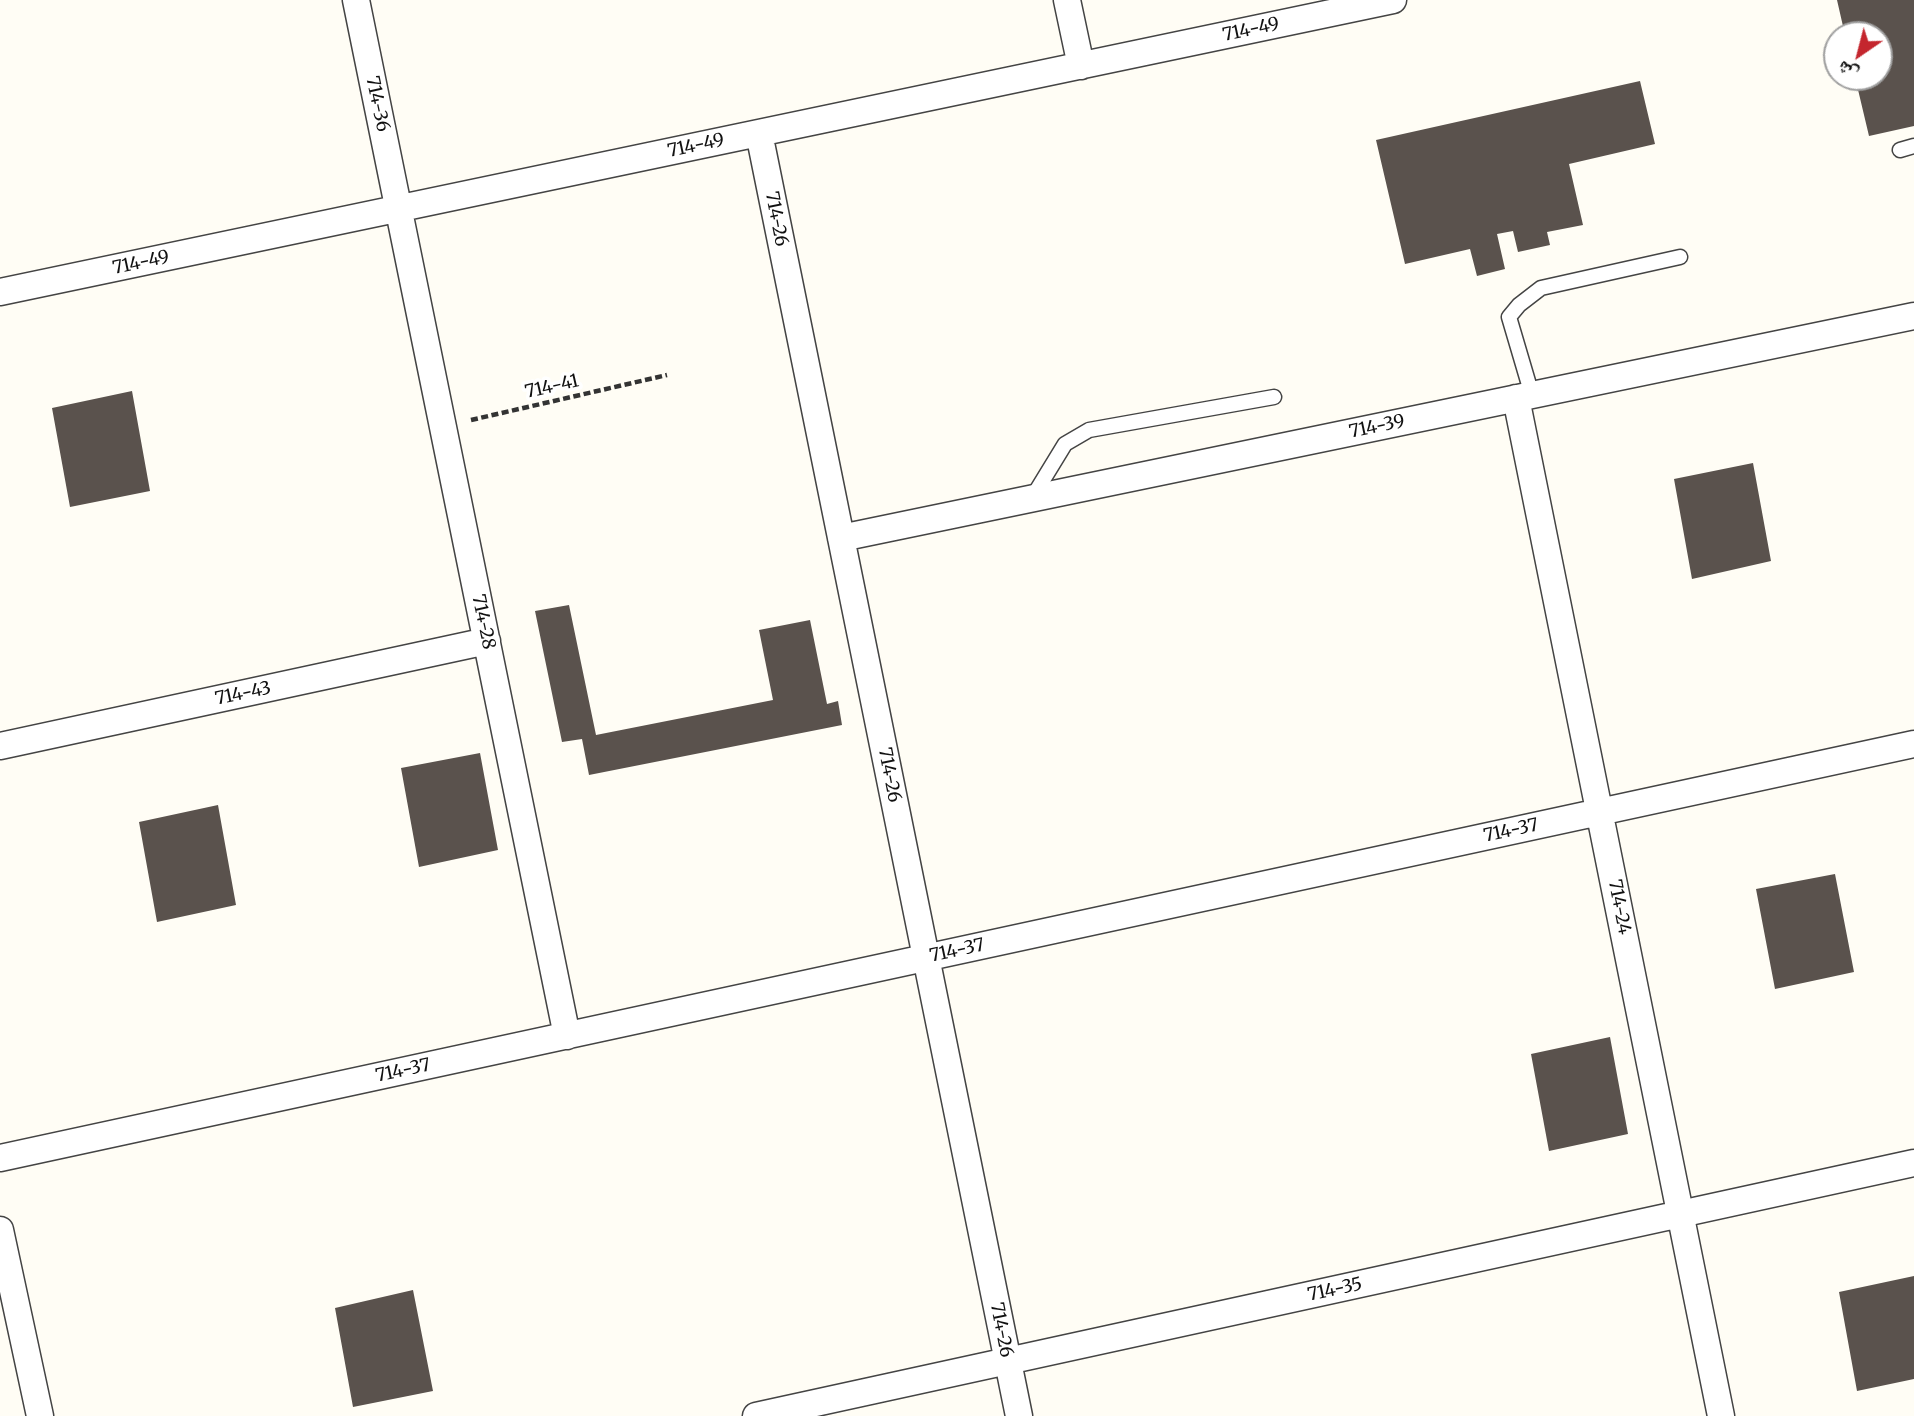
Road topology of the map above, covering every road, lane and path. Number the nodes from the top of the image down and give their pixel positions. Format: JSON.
{"nodes":[{"id":1,"x":356,"y":0,"type":"edge"},
{"id":2,"x":1067,"y":0,"type":"edge"},
{"id":3,"x":1393,"y":0,"type":"edge"},
{"id":4,"x":1081,"y":65,"type":"junction"},
{"id":5,"x":759,"y":133,"type":"junction"},
{"id":6,"x":398,"y":209,"type":"junction"},
{"id":7,"x":1680,"y":257,"type":"dead end"},
{"id":8,"x":0,"y":292,"type":"edge"},
{"id":9,"x":1914,"y":316,"type":"edge"},
{"id":10,"x":667,"y":376,"type":"dead end"},
{"id":11,"x":1274,"y":397,"type":"dead end"},
{"id":12,"x":1524,"y":397,"type":"junction"},
{"id":13,"x":443,"y":427,"type":"junction"},
{"id":14,"x":1031,"y":499,"type":"junction"},
{"id":15,"x":841,"y":538,"type":"junction"},
{"id":16,"x":487,"y":641,"type":"junction"},
{"id":17,"x":1914,"y":744,"type":"edge"},
{"id":18,"x":0,"y":746,"type":"edge"},
{"id":19,"x":1600,"y":812,"type":"junction"},
{"id":20,"x":926,"y":958,"type":"junction"},
{"id":21,"x":567,"y":1035,"type":"junction"},
{"id":22,"x":0,"y":1158,"type":"edge"},
{"id":23,"x":1914,"y":1163,"type":"edge"},
{"id":24,"x":1680,"y":1214,"type":"junction"},
{"id":25,"x":0,"y":1230,"type":"edge"},
{"id":26,"x":1008,"y":1361,"type":"junction"},
{"id":27,"x":40,"y":1416,"type":"edge"},
{"id":28,"x":755,"y":1416,"type":"edge"},
{"id":29,"x":1019,"y":1416,"type":"edge"},
{"id":30,"x":1721,"y":1416,"type":"edge"}],
"edges":[{"from":1,"to":6,"type":"street","name":"714-36"},
{"from":2,"to":4,"type":"street"},
{"from":3,"to":4,"type":"street","name":"714-49"},
{"from":4,"to":5,"type":"street","name":"714-49"},
{"from":5,"to":6,"type":"street","name":"714-49"},
{"from":5,"to":15,"type":"street","name":"714-26"},
{"from":6,"to":8,"type":"street","name":"714-49"},
{"from":6,"to":13,"type":"street","name":"714-28"},
{"from":7,"to":12,"type":"lane"},
{"from":9,"to":12,"type":"street","name":"714-39"},
{"from":10,"to":13,"type":"path","name":"714-41"},
{"from":11,"to":14,"type":"lane"},
{"from":12,"to":14,"type":"street","name":"714-39"},
{"from":12,"to":19,"type":"street","name":"714-24"},
{"from":13,"to":16,"type":"street","name":"714-28"},
{"from":14,"to":15,"type":"street","name":"714-39"},
{"from":15,"to":20,"type":"street","name":"714-26"},
{"from":16,"to":18,"type":"street","name":"714-43"},
{"from":16,"to":21,"type":"street","name":"714-28"},
{"from":17,"to":19,"type":"street","name":"714-37"},
{"from":19,"to":20,"type":"street","name":"714-37"},
{"from":19,"to":24,"type":"street","name":"714-24"},
{"from":20,"to":21,"type":"street","name":"714-37"},
{"from":20,"to":26,"type":"street","name":"714-26"},
{"from":21,"to":22,"type":"street","name":"714-37"},
{"from":23,"to":24,"type":"street","name":"714-35"},
{"from":24,"to":26,"type":"street","name":"714-35"},
{"from":24,"to":30,"type":"street","name":"714-24"},
{"from":25,"to":27,"type":"street"},
{"from":26,"to":28,"type":"street","name":"714-35"},
{"from":26,"to":29,"type":"street","name":"714-26"}]}
